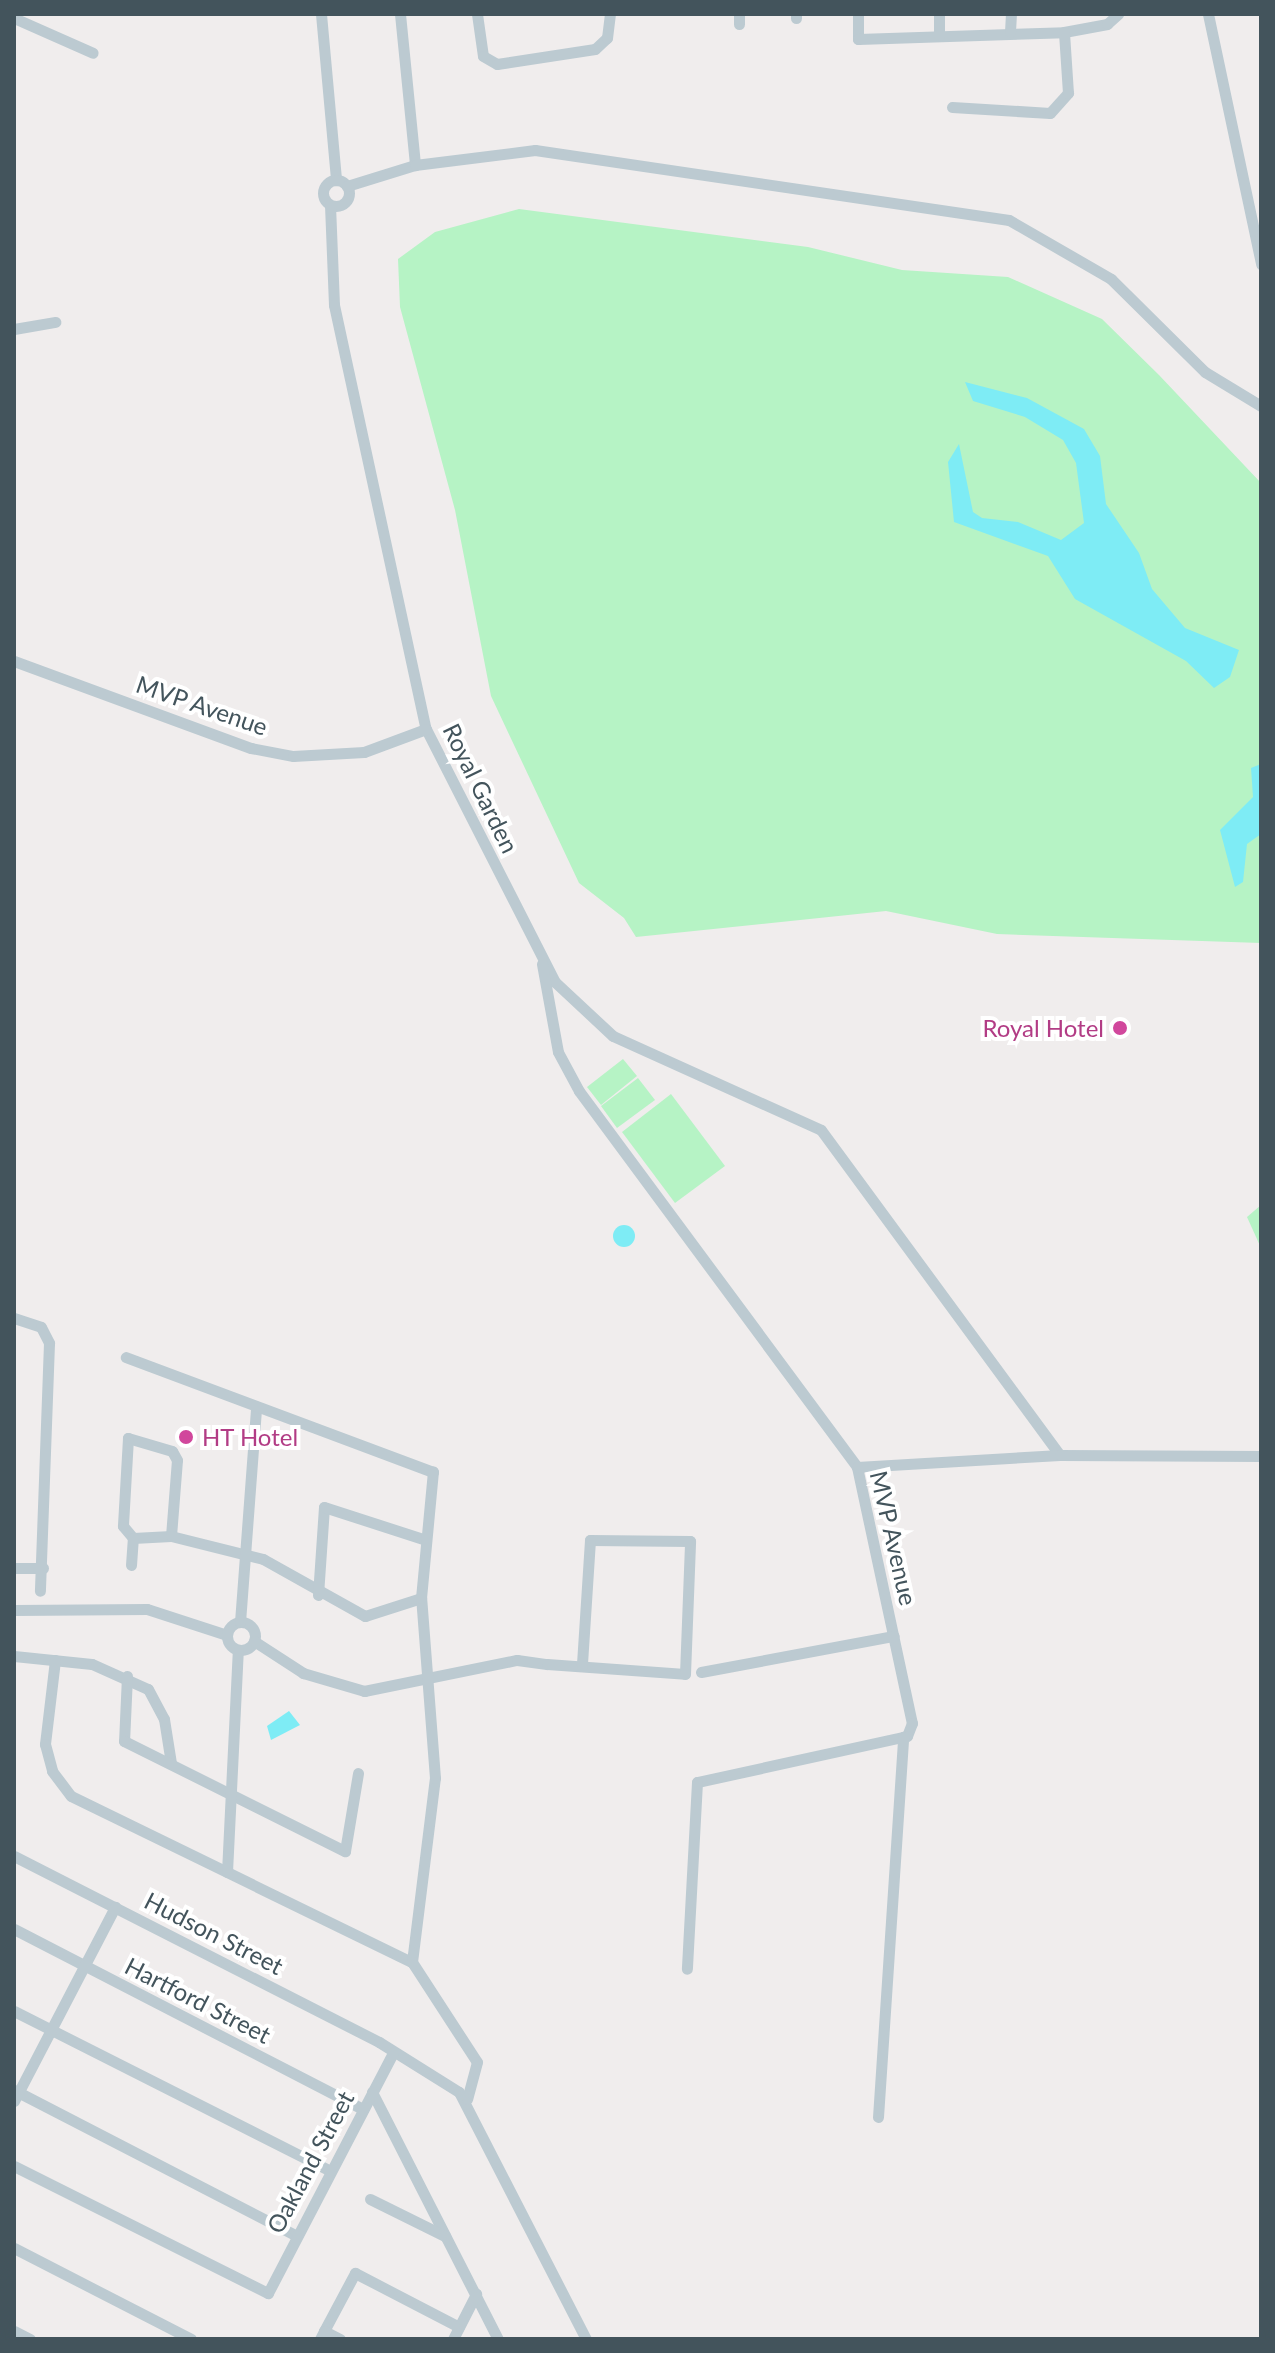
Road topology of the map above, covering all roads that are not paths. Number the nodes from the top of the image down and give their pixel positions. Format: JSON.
{"nodes":[{"id":1,"x":321,"y":14,"type":"edge"},
{"id":2,"x":400,"y":14,"type":"edge"},
{"id":3,"x":477,"y":14,"type":"edge"},
{"id":4,"x":610,"y":14,"type":"edge"},
{"id":5,"x":858,"y":14,"type":"edge"},
{"id":6,"x":939,"y":14,"type":"edge"},
{"id":7,"x":1011,"y":14,"type":"edge"},
{"id":8,"x":1118,"y":14,"type":"edge"},
{"id":9,"x":1208,"y":14,"type":"edge"},
{"id":10,"x":14,"y":18,"type":"edge"},
{"id":11,"x":1010,"y":32,"type":"junction"},
{"id":12,"x":1064,"y":32,"type":"junction"},
{"id":13,"x":939,"y":35,"type":"junction"},
{"id":14,"x":93,"y":53,"type":"dead end"},
{"id":15,"x":952,"y":107,"type":"dead end"},
{"id":16,"x":415,"y":165,"type":"junction"},
{"id":17,"x":341,"y":183,"type":"junction"},
{"id":18,"x":330,"y":205,"type":"junction"},
{"id":19,"x":1258,"y":223,"type":"edge"},
{"id":20,"x":1261,"y":263,"type":"edge"},
{"id":21,"x":55,"y":322,"type":"dead end"},
{"id":22,"x":14,"y":329,"type":"edge"},
{"id":23,"x":1261,"y":406,"type":"edge"},
{"id":24,"x":14,"y":661,"type":"edge"},
{"id":25,"x":426,"y":729,"type":"junction"},
{"id":26,"x":538,"y":942,"type":"junction"},
{"id":27,"x":14,"y":1318,"type":"edge"},
{"id":28,"x":126,"y":1357,"type":"dead end"},
{"id":29,"x":256,"y":1407,"type":"junction"},
{"id":30,"x":1060,"y":1455,"type":"junction"},
{"id":31,"x":1261,"y":1456,"type":"edge"},
{"id":32,"x":857,"y":1467,"type":"junction"},
{"id":33,"x":171,"y":1536,"type":"junction"},
{"id":34,"x":133,"y":1538,"type":"junction"},
{"id":35,"x":423,"y":1539,"type":"junction"},
{"id":36,"x":246,"y":1556,"type":"junction"},
{"id":37,"x":131,"y":1565,"type":"dead end"},
{"id":38,"x":14,"y":1568,"type":"edge"},
{"id":39,"x":43,"y":1568,"type":"junction"},
{"id":40,"x":40,"y":1591,"type":"dead end"},
{"id":41,"x":318,"y":1595,"type":"junction"},
{"id":42,"x":421,"y":1598,"type":"junction"},
{"id":43,"x":14,"y":1610,"type":"edge"},
{"id":44,"x":240,"y":1622,"type":"junction"},
{"id":45,"x":227,"y":1635,"type":"junction"},
{"id":46,"x":894,"y":1636,"type":"junction"},
{"id":47,"x":254,"y":1641,"type":"junction"},
{"id":48,"x":238,"y":1650,"type":"junction"},
{"id":49,"x":14,"y":1656,"type":"edge"},
{"id":50,"x":55,"y":1660,"type":"junction"},
{"id":51,"x":582,"y":1665,"type":"junction"},
{"id":52,"x":701,"y":1672,"type":"dead end"},
{"id":53,"x":431,"y":1675,"type":"junction"},
{"id":54,"x":127,"y":1676,"type":"junction"},
{"id":55,"x":903,"y":1737,"type":"junction"},
{"id":56,"x":171,"y":1763,"type":"junction"},
{"id":57,"x":358,"y":1773,"type":"dead end"},
{"id":58,"x":232,"y":1795,"type":"junction"},
{"id":59,"x":14,"y":1856,"type":"edge"},
{"id":60,"x":227,"y":1872,"type":"junction"},
{"id":61,"x":115,"y":1907,"type":"junction"},
{"id":62,"x":14,"y":1929,"type":"edge"},
{"id":63,"x":412,"y":1962,"type":"junction"},
{"id":64,"x":85,"y":1967,"type":"junction"},
{"id":65,"x":687,"y":1969,"type":"dead end"},
{"id":66,"x":14,"y":2011,"type":"edge"},
{"id":67,"x":50,"y":2030,"type":"junction"},
{"id":68,"x":393,"y":2053,"type":"junction"},
{"id":69,"x":372,"y":2092,"type":"junction"},
{"id":70,"x":15,"y":2094,"type":"edge"},
{"id":71,"x":467,"y":2099,"type":"junction"},
{"id":72,"x":363,"y":2109,"type":"junction"},
{"id":73,"x":878,"y":2117,"type":"dead end"},
{"id":74,"x":14,"y":2166,"type":"edge"},
{"id":75,"x":331,"y":2171,"type":"junction"},
{"id":76,"x":370,"y":2199,"type":"dead end"},
{"id":77,"x":295,"y":2235,"type":"junction"},
{"id":78,"x":446,"y":2236,"type":"junction"},
{"id":79,"x":14,"y":2248,"type":"edge"},
{"id":80,"x":476,"y":2294,"type":"junction"},
{"id":81,"x":459,"y":2327,"type":"junction"},
{"id":82,"x":14,"y":2331,"type":"edge"},
{"id":83,"x":322,"y":2335,"type":"edge"},
{"id":84,"x":30,"y":2339,"type":"edge"},
{"id":85,"x":191,"y":2339,"type":"edge"},
{"id":86,"x":340,"y":2339,"type":"edge"},
{"id":87,"x":453,"y":2339,"type":"edge"},
{"id":88,"x":498,"y":2339,"type":"edge"},
{"id":89,"x":586,"y":2339,"type":"edge"}],
"edges":[{"from":1,"to":17,"type":"street"},
{"from":2,"to":16,"type":"street"},
{"from":3,"to":4,"type":"street"},
{"from":5,"to":13,"type":"street"},
{"from":6,"to":13,"type":"street"},
{"from":7,"to":11,"type":"street"},
{"from":8,"to":12,"type":"street"},
{"from":9,"to":19,"type":"street"},
{"from":10,"to":14,"type":"street"},
{"from":11,"to":12,"type":"street"},
{"from":11,"to":13,"type":"street"},
{"from":12,"to":15,"type":"street"},
{"from":16,"to":17,"type":"street"},
{"from":16,"to":23,"type":"street"},
{"from":17,"to":18,"type":"street","name":"Royal Garden"},
{"from":17,"to":18,"type":"street"},
{"from":18,"to":25,"type":"street","name":"Royal Garden"},
{"from":19,"to":20,"type":"street"},
{"from":21,"to":22,"type":"street"},
{"from":24,"to":25,"type":"street","name":"MVP Avenue"},
{"from":25,"to":26,"type":"street","name":"Royal Garden"},
{"from":26,"to":30,"type":"street","name":"Royal Garden"},
{"from":26,"to":32,"type":"street","name":"MVP Avenue"},
{"from":27,"to":39,"type":"street"},
{"from":28,"to":29,"type":"street"},
{"from":29,"to":35,"type":"street"},
{"from":29,"to":36,"type":"street"},
{"from":30,"to":31,"type":"street"},
{"from":30,"to":32,"type":"street"},
{"from":32,"to":46,"type":"street","name":"MVP Avenue"},
{"from":33,"to":34,"type":"street"},
{"from":33,"to":34,"type":"street"},
{"from":33,"to":36,"type":"street"},
{"from":34,"to":37,"type":"street"},
{"from":35,"to":41,"type":"street"},
{"from":35,"to":42,"type":"street"},
{"from":36,"to":41,"type":"street"},
{"from":36,"to":44,"type":"street"},
{"from":38,"to":39,"type":"street"},
{"from":39,"to":40,"type":"street"},
{"from":41,"to":42,"type":"street"},
{"from":42,"to":53,"type":"street"},
{"from":43,"to":45,"type":"street"},
{"from":44,"to":45,"type":"street"},
{"from":44,"to":47,"type":"street"},
{"from":45,"to":48,"type":"street"},
{"from":46,"to":52,"type":"street"},
{"from":46,"to":55,"type":"street","name":"MVP Avenue"},
{"from":47,"to":48,"type":"street"},
{"from":47,"to":53,"type":"street"},
{"from":48,"to":58,"type":"street"},
{"from":49,"to":50,"type":"street"},
{"from":50,"to":54,"type":"street"},
{"from":50,"to":60,"type":"street"},
{"from":51,"to":51,"type":"street"},
{"from":51,"to":53,"type":"street"},
{"from":53,"to":63,"type":"street"},
{"from":54,"to":56,"type":"street"},
{"from":54,"to":56,"type":"street"},
{"from":55,"to":65,"type":"street"},
{"from":55,"to":73,"type":"street"},
{"from":56,"to":58,"type":"street"},
{"from":57,"to":58,"type":"street"},
{"from":58,"to":60,"type":"street"},
{"from":59,"to":61,"type":"street","name":"Hudson Street"},
{"from":60,"to":63,"type":"street"},
{"from":61,"to":64,"type":"street"},
{"from":61,"to":68,"type":"street","name":"Hudson Street"},
{"from":62,"to":64,"type":"street","name":"Hartford Street"},
{"from":63,"to":71,"type":"street"},
{"from":64,"to":67,"type":"street"},
{"from":64,"to":72,"type":"street","name":"Hartford Street"},
{"from":66,"to":67,"type":"street"},
{"from":67,"to":70,"type":"street"},
{"from":67,"to":75,"type":"street"},
{"from":68,"to":69,"type":"street","name":"Oakland Street"},
{"from":68,"to":71,"type":"street","name":"Hudson Street"},
{"from":69,"to":72,"type":"street","name":"Oakland Street"},
{"from":69,"to":78,"type":"street"},
{"from":70,"to":77,"type":"street"},
{"from":71,"to":89,"type":"street"},
{"from":72,"to":75,"type":"street","name":"Oakland Street"},
{"from":74,"to":77,"type":"street","name":"Oakland Street"},
{"from":75,"to":77,"type":"street","name":"Oakland Street"},
{"from":76,"to":78,"type":"street"},
{"from":78,"to":80,"type":"street"},
{"from":79,"to":85,"type":"street"},
{"from":80,"to":81,"type":"street"},
{"from":80,"to":88,"type":"street"},
{"from":81,"to":83,"type":"street"},
{"from":81,"to":87,"type":"street"},
{"from":82,"to":84,"type":"street"},
{"from":83,"to":86,"type":"street"}]}
